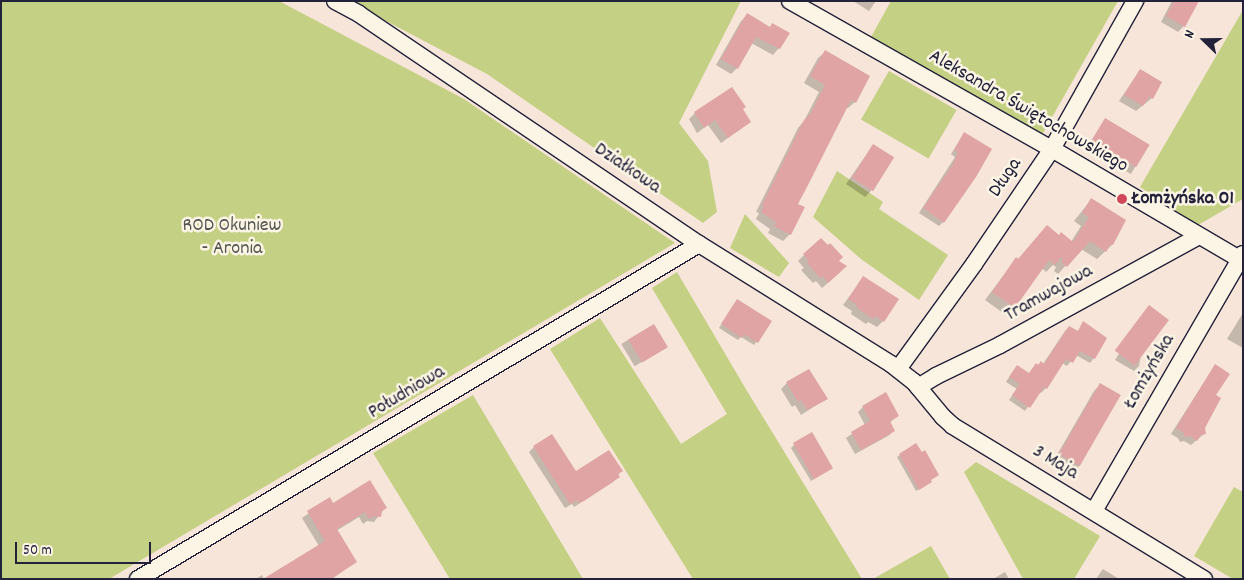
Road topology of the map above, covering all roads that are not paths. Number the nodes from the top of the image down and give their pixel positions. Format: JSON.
{"nodes":[{"id":1,"x":335,"y":1,"type":"edge"},
{"id":2,"x":790,"y":1,"type":"edge"},
{"id":3,"x":1135,"y":1,"type":"edge"},
{"id":4,"x":1052,"y":149,"type":"junction"},
{"id":5,"x":1199,"y":236,"type":"junction"},
{"id":6,"x":699,"y":244,"type":"junction"},
{"id":7,"x":1242,"y":258,"type":"edge"},
{"id":8,"x":898,"y":369,"type":"junction"},
{"id":9,"x":918,"y":387,"type":"junction"},
{"id":10,"x":1094,"y":511,"type":"junction"},
{"id":11,"x":138,"y":579,"type":"edge"},
{"id":12,"x":1204,"y":579,"type":"edge"}],
"edges":[{"from":1,"to":6,"type":"street","name":"Działkowa"},
{"from":2,"to":4,"type":"street","name":"Aleksandra Świętochowskiego"},
{"from":3,"to":4,"type":"street","name":"Długa"},
{"from":4,"to":5,"type":"street","name":"Aleksandra Świętochowskiego"},
{"from":4,"to":8,"type":"street","name":"Długa"},
{"from":5,"to":7,"type":"street","name":"Aleksandra Świętochowskiego"},
{"from":5,"to":9,"type":"street","name":"Tramwajowa"},
{"from":6,"to":8,"type":"street","name":"Działkowa"},
{"from":6,"to":11,"type":"street","name":"Południowa"},
{"from":7,"to":10,"type":"street","name":"Łomżyńska"},
{"from":8,"to":9,"type":"street","name":"3 Maja"},
{"from":9,"to":10,"type":"street","name":"3 Maja"},
{"from":10,"to":12,"type":"street","name":"3 Maja"}]}
